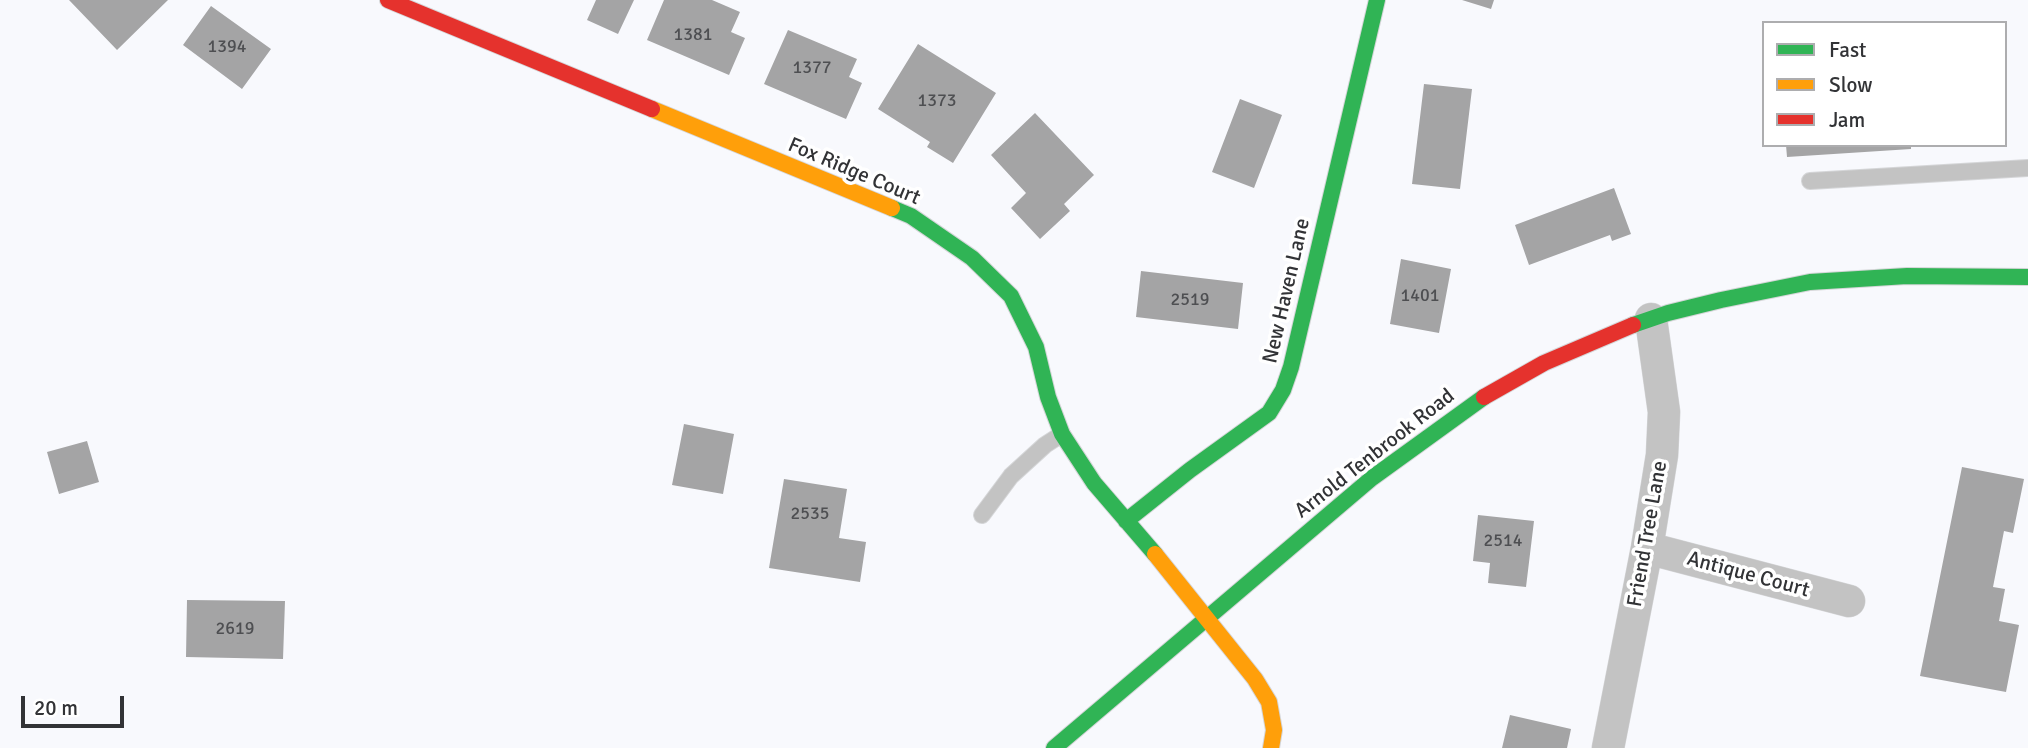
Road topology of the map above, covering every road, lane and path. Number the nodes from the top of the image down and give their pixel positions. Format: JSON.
{"nodes":[{"id":1,"x":388,"y":0,"type":"edge"},
{"id":2,"x":1377,"y":0,"type":"edge"},
{"id":3,"x":2028,"y":168,"type":"edge"},
{"id":4,"x":1810,"y":181,"type":"dead end"},
{"id":5,"x":2028,"y":277,"type":"edge"},
{"id":6,"x":1651,"y":319,"type":"junction"},
{"id":7,"x":1062,"y":435,"type":"junction"},
{"id":8,"x":982,"y":515,"type":"dead end"},
{"id":9,"x":1126,"y":521,"type":"junction"},
{"id":10,"x":1647,"y":548,"type":"junction"},
{"id":11,"x":1849,"y":601,"type":"dead end"},
{"id":12,"x":1208,"y":618,"type":"junction"},
{"id":13,"x":1054,"y":748,"type":"edge"},
{"id":14,"x":1271,"y":748,"type":"edge"},
{"id":15,"x":1608,"y":748,"type":"edge"}],
"edges":[{"from":1,"to":7,"type":"street","name":"Fox Ridge Court"},
{"from":2,"to":9,"type":"street","name":"New Haven Lane"},
{"from":3,"to":4,"type":"lane"},
{"from":5,"to":6,"type":"street","name":"Arnold Tenbrook Road"},
{"from":6,"to":10,"type":"street","name":"Friend Tree Lane"},
{"from":6,"to":12,"type":"street","name":"Arnold Tenbrook Road"},
{"from":7,"to":8,"type":"lane"},
{"from":7,"to":9,"type":"street","name":"Fox Ridge Court"},
{"from":9,"to":12,"type":"street","name":"Fox Ridge Court"},
{"from":10,"to":11,"type":"street","name":"Antique Court"},
{"from":10,"to":15,"type":"street","name":"Friend Tree Lane"},
{"from":12,"to":13,"type":"street","name":"Arnold Tenbrook Road"},
{"from":12,"to":14,"type":"street","name":"Fox Ridge Court"}]}
